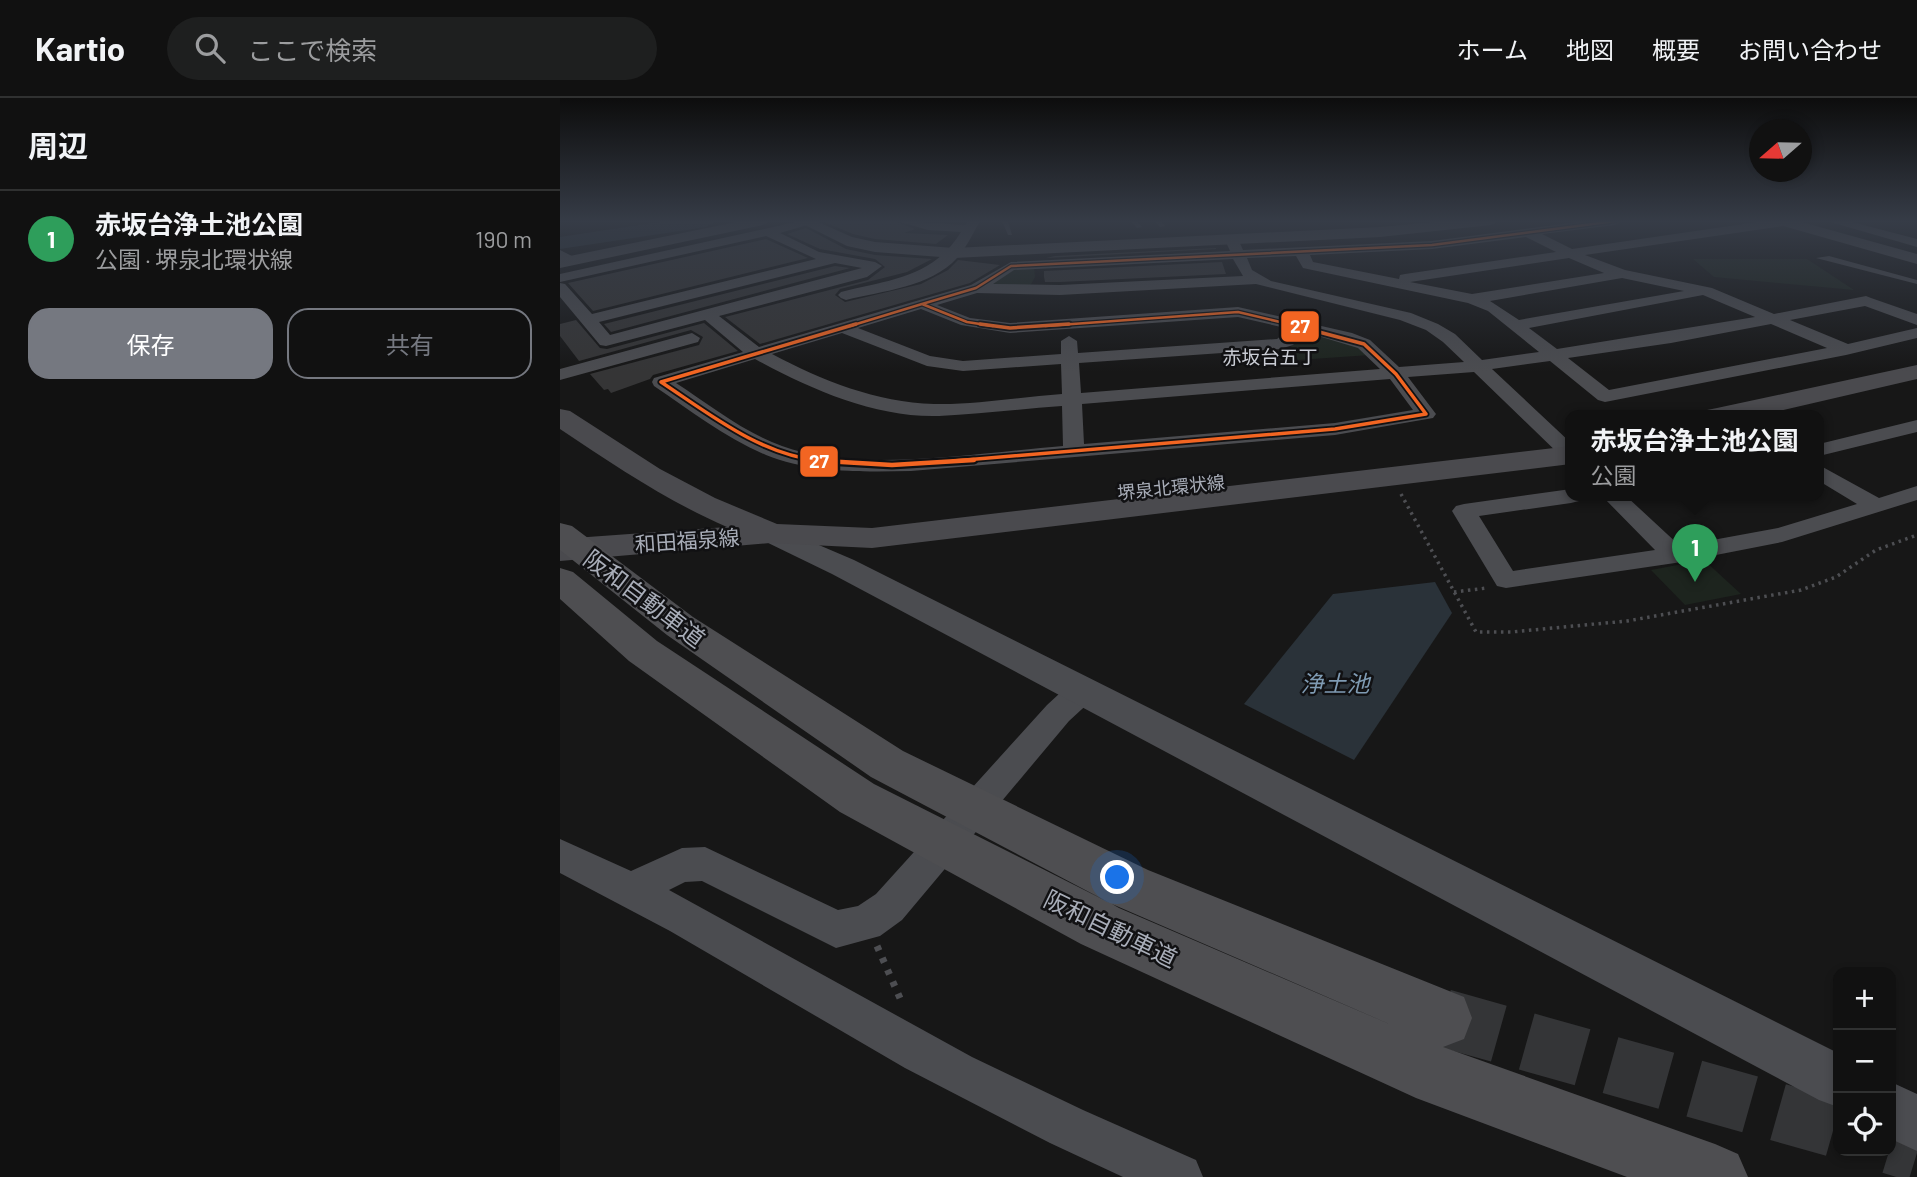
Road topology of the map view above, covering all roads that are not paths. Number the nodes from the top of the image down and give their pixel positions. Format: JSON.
{"nodes":[{"id":1,"x":605,"y":271,"type":"edge"},
{"id":2,"x":737,"y":271,"type":"edge"},
{"id":3,"x":780,"y":271,"type":"edge"},
{"id":4,"x":866,"y":271,"type":"edge"},
{"id":5,"x":926,"y":271,"type":"edge"},
{"id":6,"x":1003,"y":271,"type":"edge"},
{"id":7,"x":1246,"y":271,"type":"edge"},
{"id":8,"x":1339,"y":271,"type":"edge"},
{"id":9,"x":1450,"y":271,"type":"edge"},
{"id":10,"x":1615,"y":271,"type":"edge"},
{"id":11,"x":1878,"y":271,"type":"edge"},
{"id":12,"x":1622,"y":274,"type":"junction"},
{"id":13,"x":560,"y":278,"type":"edge"},
{"id":14,"x":748,"y":279,"type":"junction"},
{"id":15,"x":1258,"y":280,"type":"junction"},
{"id":16,"x":1387,"y":281,"type":"junction"},
{"id":17,"x":1917,"y":282,"type":"edge"},
{"id":18,"x":560,"y":287,"type":"edge"},
{"id":19,"x":976,"y":288,"type":"junction"},
{"id":20,"x":1707,"y":292,"type":"junction"},
{"id":21,"x":831,"y":299,"type":"dead end"},
{"id":22,"x":1472,"y":299,"type":"junction"},
{"id":23,"x":921,"y":304,"type":"junction"},
{"id":24,"x":707,"y":314,"type":"junction"},
{"id":25,"x":1774,"y":318,"type":"junction"},
{"id":26,"x":589,"y":320,"type":"junction"},
{"id":27,"x":1917,"y":320,"type":"edge"},
{"id":28,"x":1069,"y":324,"type":"junction"},
{"id":29,"x":1517,"y":325,"type":"junction"},
{"id":30,"x":731,"y":327,"type":"junction"},
{"id":31,"x":1301,"y":327,"type":"junction"},
{"id":32,"x":843,"y":328,"type":"junction"},
{"id":33,"x":1917,"y":333,"type":"edge"},
{"id":34,"x":1846,"y":350,"type":"junction"},
{"id":35,"x":756,"y":354,"type":"junction"},
{"id":36,"x":1555,"y":355,"type":"junction"},
{"id":37,"x":1069,"y":359,"type":"junction"},
{"id":38,"x":1479,"y":366,"type":"junction"},
{"id":39,"x":1917,"y":372,"type":"edge"},
{"id":40,"x":560,"y":374,"type":"edge"},
{"id":41,"x":1396,"y":374,"type":"junction"},
{"id":42,"x":1917,"y":387,"type":"edge"},
{"id":43,"x":1070,"y":400,"type":"junction"},
{"id":44,"x":1746,"y":410,"type":"edge"},
{"id":45,"x":1817,"y":410,"type":"edge"},
{"id":46,"x":560,"y":417,"type":"edge"},
{"id":47,"x":1917,"y":426,"type":"edge"},
{"id":48,"x":1565,"y":446,"type":"edge"},
{"id":49,"x":1565,"y":449,"type":"edge"},
{"id":50,"x":1824,"y":449,"type":"edge"},
{"id":51,"x":1074,"y":450,"type":"junction"},
{"id":52,"x":1824,"y":474,"type":"edge"},
{"id":53,"x":1917,"y":493,"type":"edge"},
{"id":54,"x":1565,"y":497,"type":"edge"},
{"id":55,"x":1618,"y":501,"type":"edge"},
{"id":56,"x":1878,"y":507,"type":"junction"},
{"id":57,"x":560,"y":533,"type":"edge"},
{"id":58,"x":772,"y":534,"type":"junction"},
{"id":59,"x":560,"y":550,"type":"edge"},
{"id":60,"x":1675,"y":555,"type":"junction"},
{"id":61,"x":560,"y":580,"type":"edge"},
{"id":62,"x":1083,"y":690,"type":"junction"},
{"id":63,"x":560,"y":855,"type":"edge"},
{"id":64,"x":634,"y":888,"type":"junction"},
{"id":65,"x":1443,"y":1018,"type":"tunnel mouth"},
{"id":66,"x":1833,"y":1078,"type":"edge"},
{"id":67,"x":1896,"y":1112,"type":"edge"},
{"id":68,"x":1917,"y":1124,"type":"edge"},
{"id":69,"x":1179,"y":1177,"type":"edge"},
{"id":70,"x":1715,"y":1177,"type":"edge"}],
"edges":[{"from":1,"to":13,"type":"street"},
{"from":2,"to":14,"type":"street"},
{"from":3,"to":14,"type":"street"},
{"from":4,"to":24,"type":"street"},
{"from":5,"to":21,"type":"street"},
{"from":6,"to":19,"type":"street"},
{"from":7,"to":15,"type":"street"},
{"from":8,"to":16,"type":"street"},
{"from":9,"to":16,"type":"street"},
{"from":10,"to":12,"type":"street"},
{"from":11,"to":17,"type":"lane"},
{"from":12,"to":20,"type":"street"},
{"from":12,"to":22,"type":"street"},
{"from":14,"to":26,"type":"street"},
{"from":15,"to":19,"type":"street"},
{"from":15,"to":38,"type":"street"},
{"from":16,"to":22,"type":"street"},
{"from":18,"to":26,"type":"street"},
{"from":19,"to":23,"type":"street"},
{"from":20,"to":25,"type":"street"},
{"from":20,"to":29,"type":"street"},
{"from":22,"to":29,"type":"street"},
{"from":23,"to":28,"type":"street"},
{"from":23,"to":32,"type":"street"},
{"from":24,"to":26,"type":"street"},
{"from":24,"to":30,"type":"street"},
{"from":25,"to":27,"type":"street"},
{"from":25,"to":34,"type":"street"},
{"from":25,"to":36,"type":"street"},
{"from":28,"to":31,"type":"street"},
{"from":28,"to":37,"type":"street"},
{"from":29,"to":36,"type":"street"},
{"from":30,"to":35,"type":"street"},
{"from":30,"to":40,"type":"street"},
{"from":31,"to":37,"type":"street"},
{"from":31,"to":41,"type":"street"},
{"from":32,"to":35,"type":"street"},
{"from":32,"to":37,"type":"street"},
{"from":33,"to":34,"type":"street"},
{"from":34,"to":36,"type":"street"},
{"from":35,"to":43,"type":"street"},
{"from":35,"to":51,"type":"street"},
{"from":36,"to":38,"type":"street"},
{"from":37,"to":43,"type":"street"},
{"from":38,"to":41,"type":"street"},
{"from":38,"to":48,"type":"street"},
{"from":39,"to":44,"type":"main road"},
{"from":41,"to":43,"type":"street"},
{"from":41,"to":51,"type":"street"},
{"from":42,"to":45,"type":"main road"},
{"from":43,"to":51,"type":"street"},
{"from":46,"to":58,"type":"main road","name":"堺泉北環状線"},
{"from":47,"to":50,"type":"street"},
{"from":49,"to":58,"type":"main road","name":"堺泉北環状線"},
{"from":52,"to":56,"type":"street"},
{"from":53,"to":56,"type":"street"},
{"from":54,"to":60,"type":"street"},
{"from":55,"to":60,"type":"street"},
{"from":56,"to":60,"type":"street"},
{"from":57,"to":65,"type":"highway","name":"阪和自動車道"},
{"from":58,"to":59,"type":"main road","name":"和田福泉線"},
{"from":58,"to":62,"type":"street"},
{"from":61,"to":70,"type":"highway","name":"阪和自動車道"},
{"from":62,"to":64,"type":"street"},
{"from":62,"to":66,"type":"street"},
{"from":63,"to":64,"type":"street"},
{"from":64,"to":69,"type":"street"},
{"from":67,"to":68,"type":"street"}]}
